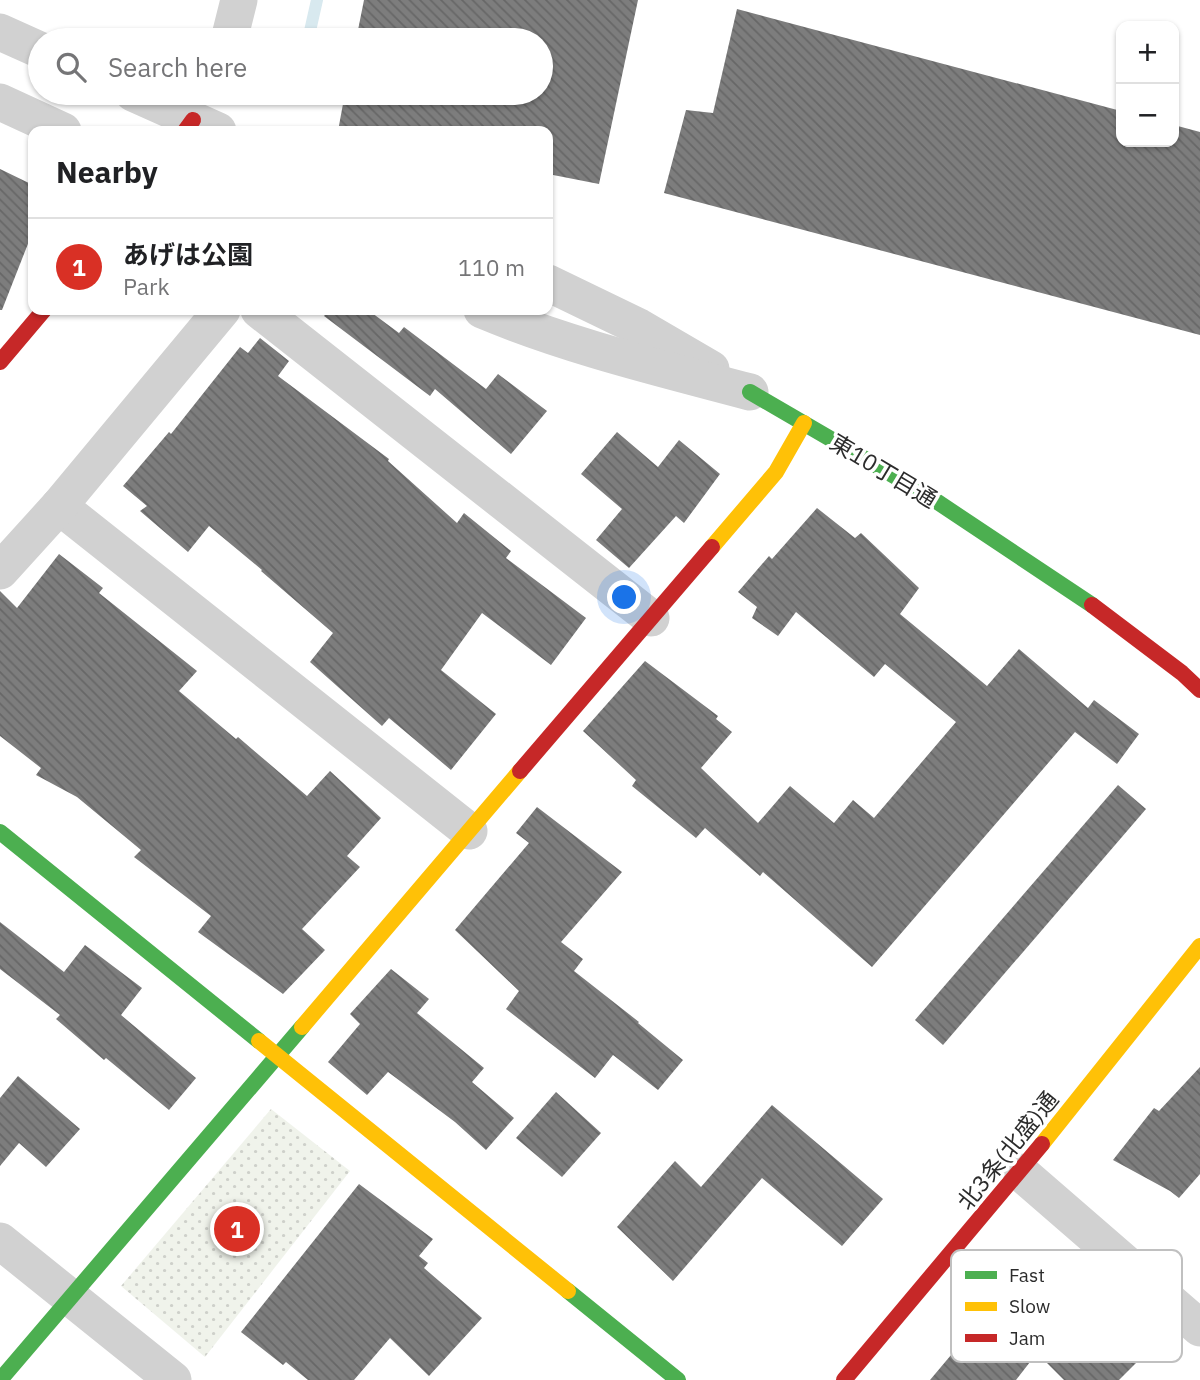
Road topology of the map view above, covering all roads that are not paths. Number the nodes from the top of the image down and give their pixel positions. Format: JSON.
{"nodes":[{"id":1,"x":239,"y":0,"type":"edge"},
{"id":2,"x":232,"y":28,"type":"edge"},
{"id":3,"x":0,"y":32,"type":"edge"},
{"id":4,"x":28,"y":45,"type":"edge"},
{"id":5,"x":0,"y":102,"type":"edge"},
{"id":6,"x":164,"y":105,"type":"edge"},
{"id":7,"x":200,"y":119,"type":"edge"},
{"id":8,"x":52,"y":126,"type":"edge"},
{"id":9,"x":553,"y":285,"type":"edge"},
{"id":10,"x":40,"y":315,"type":"edge"},
{"id":11,"x":218,"y":315,"type":"edge"},
{"id":12,"x":265,"y":315,"type":"edge"},
{"id":13,"x":494,"y":315,"type":"edge"},
{"id":14,"x":0,"y":362,"type":"edge"},
{"id":15,"x":750,"y":392,"type":"junction"},
{"id":16,"x":804,"y":423,"type":"junction"},
{"id":17,"x":59,"y":506,"type":"junction"},
{"id":18,"x":0,"y":571,"type":"edge"},
{"id":19,"x":651,"y":618,"type":"junction"},
{"id":20,"x":1200,"y":691,"type":"edge"},
{"id":21,"x":469,"y":831,"type":"junction"},
{"id":22,"x":0,"y":832,"type":"edge"},
{"id":23,"x":1200,"y":946,"type":"edge"},
{"id":24,"x":277,"y":1057,"type":"junction"},
{"id":25,"x":1020,"y":1172,"type":"junction"},
{"id":26,"x":0,"y":1241,"type":"edge"},
{"id":27,"x":955,"y":1250,"type":"edge"},
{"id":28,"x":1110,"y":1250,"type":"edge"},
{"id":29,"x":951,"y":1255,"type":"edge"},
{"id":30,"x":70,"y":1298,"type":"junction"},
{"id":31,"x":1182,"y":1312,"type":"edge"},
{"id":32,"x":1200,"y":1328,"type":"edge"},
{"id":33,"x":848,"y":1379,"type":"edge"},
{"id":34,"x":0,"y":1380,"type":"edge"},
{"id":35,"x":173,"y":1380,"type":"edge"},
{"id":36,"x":678,"y":1380,"type":"edge"}],
"edges":[{"from":1,"to":2,"type":"street"},
{"from":3,"to":4,"type":"street"},
{"from":5,"to":8,"type":"street"},
{"from":6,"to":7,"type":"street"},
{"from":9,"to":15,"type":"street","name":"東10丁目通"},
{"from":10,"to":14,"type":"street"},
{"from":11,"to":17,"type":"street"},
{"from":12,"to":19,"type":"street"},
{"from":13,"to":15,"type":"street"},
{"from":15,"to":16,"type":"street","name":"東10丁目通"},
{"from":16,"to":19,"type":"street"},
{"from":16,"to":20,"type":"street","name":"東10丁目通"},
{"from":17,"to":18,"type":"street"},
{"from":17,"to":21,"type":"street"},
{"from":19,"to":21,"type":"street"},
{"from":21,"to":24,"type":"street"},
{"from":22,"to":24,"type":"street"},
{"from":23,"to":25,"type":"street","name":"北3条(北盛)通"},
{"from":24,"to":30,"type":"street"},
{"from":24,"to":36,"type":"street"},
{"from":25,"to":27,"type":"street","name":"北3条(北盛)通"},
{"from":25,"to":28,"type":"street"},
{"from":26,"to":30,"type":"street"},
{"from":29,"to":33,"type":"street","name":"北3条(北盛)通"},
{"from":30,"to":34,"type":"street"},
{"from":30,"to":35,"type":"street"},
{"from":31,"to":32,"type":"street"}]}
